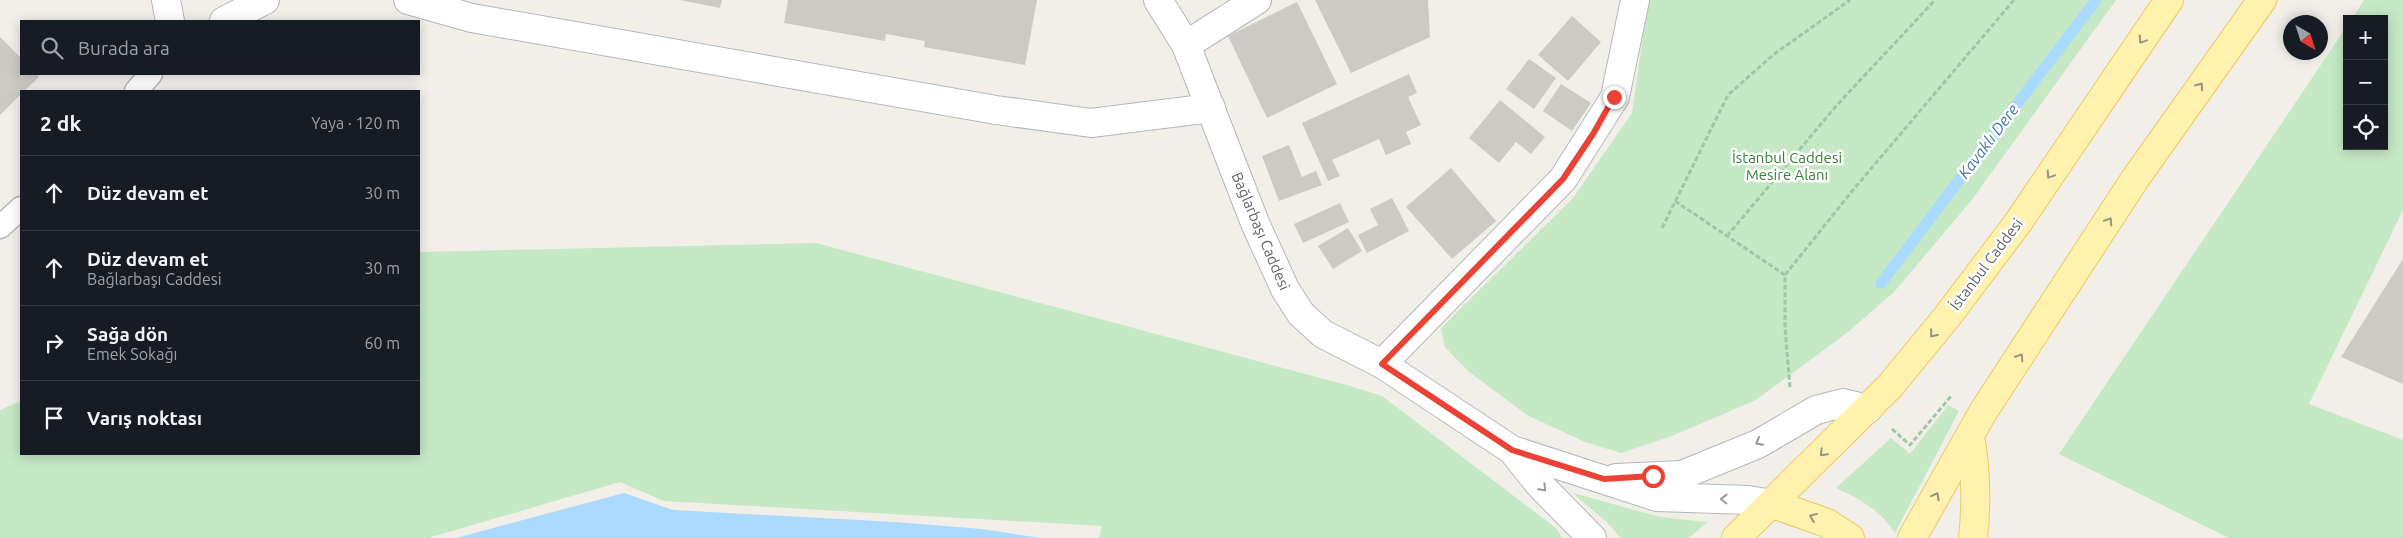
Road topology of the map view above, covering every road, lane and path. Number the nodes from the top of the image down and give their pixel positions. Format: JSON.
{"nodes":[{"id":1,"x":166,"y":0,"type":"edge"},
{"id":2,"x":265,"y":0,"type":"edge"},
{"id":3,"x":408,"y":0,"type":"edge"},
{"id":4,"x":1158,"y":0,"type":"edge"},
{"id":5,"x":1257,"y":0,"type":"edge"},
{"id":6,"x":1635,"y":0,"type":"edge"},
{"id":7,"x":1850,"y":0,"type":"edge"},
{"id":8,"x":1935,"y":0,"type":"edge"},
{"id":9,"x":2014,"y":0,"type":"edge"},
{"id":10,"x":2169,"y":0,"type":"edge"},
{"id":11,"x":2262,"y":0,"type":"edge"},
{"id":12,"x":170,"y":20,"type":"edge"},
{"id":13,"x":226,"y":20,"type":"edge"},
{"id":14,"x":1186,"y":45,"type":"junction"},
{"id":15,"x":150,"y":75,"type":"edge"},
{"id":16,"x":137,"y":90,"type":"edge"},
{"id":17,"x":1211,"y":108,"type":"junction"},
{"id":18,"x":1675,"y":201,"type":"junction"},
{"id":19,"x":20,"y":209,"type":"edge"},
{"id":20,"x":0,"y":227,"type":"edge"},
{"id":21,"x":1662,"y":228,"type":"dead end"},
{"id":22,"x":1727,"y":236,"type":"junction"},
{"id":23,"x":1785,"y":275,"type":"junction"},
{"id":24,"x":1382,"y":364,"type":"junction"},
{"id":25,"x":1868,"y":409,"type":"junction"},
{"id":26,"x":1983,"y":412,"type":"junction"},
{"id":27,"x":1794,"y":422,"type":"junction"},
{"id":28,"x":1970,"y":435,"type":"junction"},
{"id":29,"x":1512,"y":450,"type":"junction"},
{"id":30,"x":1604,"y":479,"type":"junction"},
{"id":31,"x":1773,"y":504,"type":"junction"},
{"id":32,"x":1592,"y":538,"type":"edge"},
{"id":33,"x":1736,"y":538,"type":"edge"},
{"id":34,"x":1850,"y":538,"type":"edge"},
{"id":35,"x":1912,"y":538,"type":"edge"},
{"id":36,"x":1973,"y":538,"type":"edge"}],
"edges":[{"from":1,"to":12,"type":"street"},
{"from":2,"to":13,"type":"street"},
{"from":3,"to":17,"type":"street"},
{"from":4,"to":14,"type":"street","name":"Bağlarbaşı Caddesi"},
{"from":5,"to":14,"type":"street"},
{"from":6,"to":24,"type":"street"},
{"from":7,"to":18,"type":"path"},
{"from":8,"to":22,"type":"path"},
{"from":9,"to":23,"type":"path"},
{"from":10,"to":25,"type":"main road","name":"İstanbul Caddesi","one_way":true},
{"from":26,"to":11,"type":"main road","one_way":true},
{"from":14,"to":17,"type":"street","name":"Bağlarbaşı Caddesi"},
{"from":15,"to":16,"type":"lane"},
{"from":17,"to":24,"type":"street","name":"Bağlarbaşı Caddesi"},
{"from":18,"to":21,"type":"path"},
{"from":18,"to":22,"type":"path"},
{"from":19,"to":20,"type":"lane"},
{"from":22,"to":23,"type":"path"},
{"from":23,"to":27,"type":"path"},
{"from":24,"to":29,"type":"street","name":"Bağlarbaşı Caddesi"},
{"from":25,"to":26,"type":"path"},
{"from":25,"to":27,"type":"street"},
{"from":25,"to":31,"type":"main road","name":"İstanbul Caddesi","one_way":true},
{"from":26,"to":28,"type":"main road"},
{"from":27,"to":30,"type":"street","one_way":true},
{"from":35,"to":28,"type":"main road","one_way":true},
{"from":28,"to":36,"type":"main road"},
{"from":29,"to":30,"type":"street"},
{"from":29,"to":32,"type":"street","one_way":true},
{"from":31,"to":30,"type":"street","one_way":true},
{"from":31,"to":33,"type":"main road","name":"İstanbul Caddesi"},
{"from":34,"to":31,"type":"main road","one_way":true}]}
